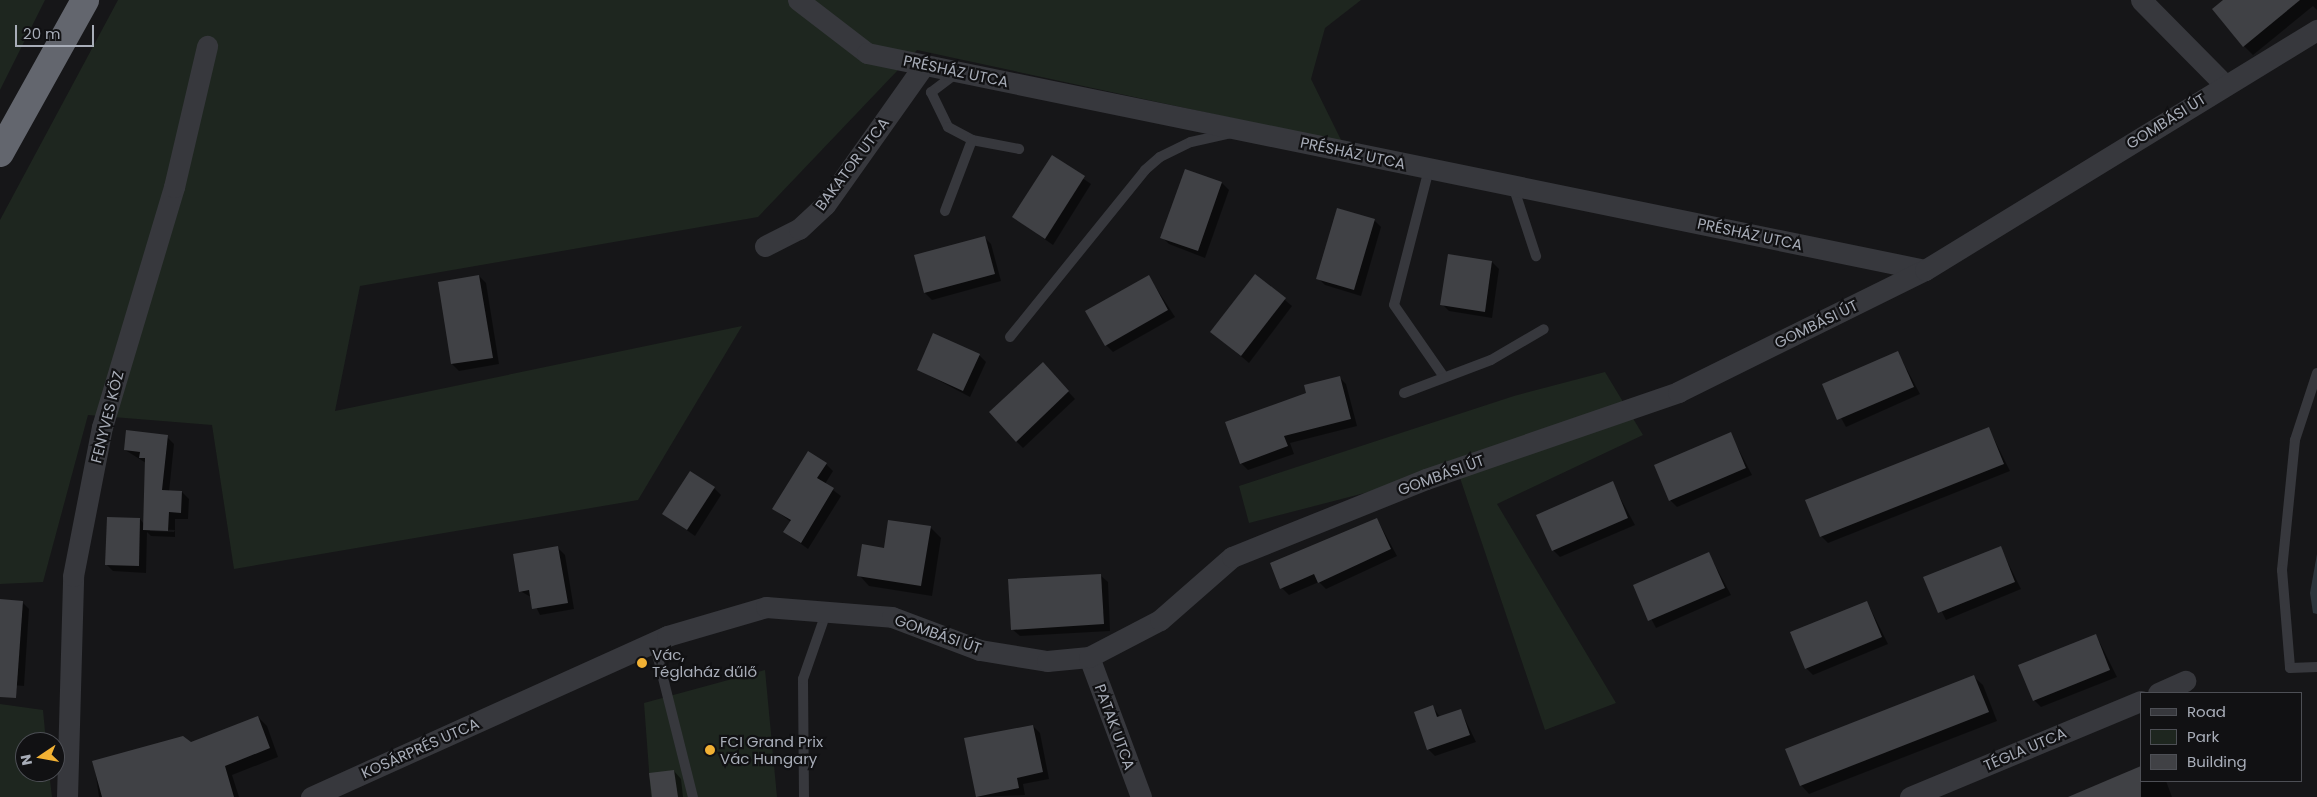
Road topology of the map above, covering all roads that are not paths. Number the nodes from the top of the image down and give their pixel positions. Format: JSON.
{"nodes":[{"id":1,"x":85,"y":0,"type":"edge"},
{"id":2,"x":798,"y":0,"type":"edge"},
{"id":3,"x":2141,"y":0,"type":"edge"},
{"id":4,"x":2317,"y":30,"type":"edge"},
{"id":5,"x":207,"y":46,"type":"dead end"},
{"id":6,"x":924,"y":65,"type":"junction"},
{"id":7,"x":958,"y":72,"type":"junction"},
{"id":8,"x":2226,"y":85,"type":"junction"},
{"id":9,"x":1243,"y":130,"type":"junction"},
{"id":10,"x":972,"y":140,"type":"junction"},
{"id":11,"x":1019,"y":149,"type":"dead end"},
{"id":12,"x":0,"y":153,"type":"edge"},
{"id":13,"x":1429,"y":169,"type":"junction"},
{"id":14,"x":1513,"y":186,"type":"junction"},
{"id":15,"x":945,"y":211,"type":"dead end"},
{"id":16,"x":766,"y":246,"type":"dead end"},
{"id":17,"x":1536,"y":256,"type":"dead end"},
{"id":18,"x":1925,"y":270,"type":"junction"},
{"id":19,"x":1544,"y":329,"type":"dead end"},
{"id":20,"x":1010,"y":337,"type":"dead end"},
{"id":21,"x":2317,"y":373,"type":"edge"},
{"id":22,"x":1444,"y":377,"type":"junction"},
{"id":23,"x":1404,"y":393,"type":"dead end"},
{"id":24,"x":827,"y":609,"type":"junction"},
{"id":25,"x":654,"y":642,"type":"junction"},
{"id":26,"x":1089,"y":657,"type":"junction"},
{"id":27,"x":2317,"y":667,"type":"edge"},
{"id":28,"x":2185,"y":681,"type":"dead end"},
{"id":29,"x":2160,"y":692,"type":"edge"},
{"id":30,"x":529,"y":699,"type":"joint"},
{"id":31,"x":2140,"y":701,"type":"edge"},
{"id":32,"x":67,"y":797,"type":"edge"},
{"id":33,"x":311,"y":797,"type":"edge"},
{"id":34,"x":694,"y":797,"type":"edge"},
{"id":35,"x":804,"y":797,"type":"edge"},
{"id":36,"x":1141,"y":797,"type":"edge"},
{"id":37,"x":1910,"y":797,"type":"edge"}],
"edges":[{"from":1,"to":12,"type":"highway"},
{"from":2,"to":6,"type":"street","name":"PRÉSHÁZ UTCA"},
{"from":3,"to":8,"type":"street"},
{"from":4,"to":8,"type":"street","name":"GOMBÁSI ÚT"},
{"from":5,"to":32,"type":"street","name":"FENYVES KÖZ"},
{"from":6,"to":7,"type":"street","name":"PRÉSHÁZ UTCA"},
{"from":6,"to":16,"type":"street","name":"BAKATOR UTCA"},
{"from":7,"to":9,"type":"street","name":"PRÉSHÁZ UTCA"},
{"from":7,"to":10,"type":"lane"},
{"from":8,"to":18,"type":"street","name":"GOMBÁSI ÚT"},
{"from":9,"to":13,"type":"street","name":"PRÉSHÁZ UTCA"},
{"from":9,"to":20,"type":"lane"},
{"from":10,"to":11,"type":"lane"},
{"from":10,"to":15,"type":"lane"},
{"from":13,"to":14,"type":"street","name":"PRÉSHÁZ UTCA"},
{"from":13,"to":22,"type":"lane"},
{"from":14,"to":17,"type":"lane"},
{"from":14,"to":18,"type":"street","name":"PRÉSHÁZ UTCA"},
{"from":18,"to":26,"type":"street","name":"GOMBÁSI ÚT"},
{"from":19,"to":22,"type":"lane"},
{"from":21,"to":27,"type":"lane"},
{"from":22,"to":23,"type":"lane"},
{"from":24,"to":25,"type":"street","name":"GOMBÁSI ÚT"},
{"from":24,"to":26,"type":"street","name":"GOMBÁSI ÚT"},
{"from":24,"to":35,"type":"lane"},
{"from":25,"to":30,"type":"street","name":"GOMBÁSI ÚT"},
{"from":25,"to":34,"type":"lane"},
{"from":26,"to":36,"type":"street","name":"PATAK UTCA"},
{"from":28,"to":29,"type":"street"},
{"from":30,"to":33,"type":"street","name":"KOSÁRPRÉS UTCA"},
{"from":31,"to":37,"type":"street","name":"TÉGLA UTCA"}]}
